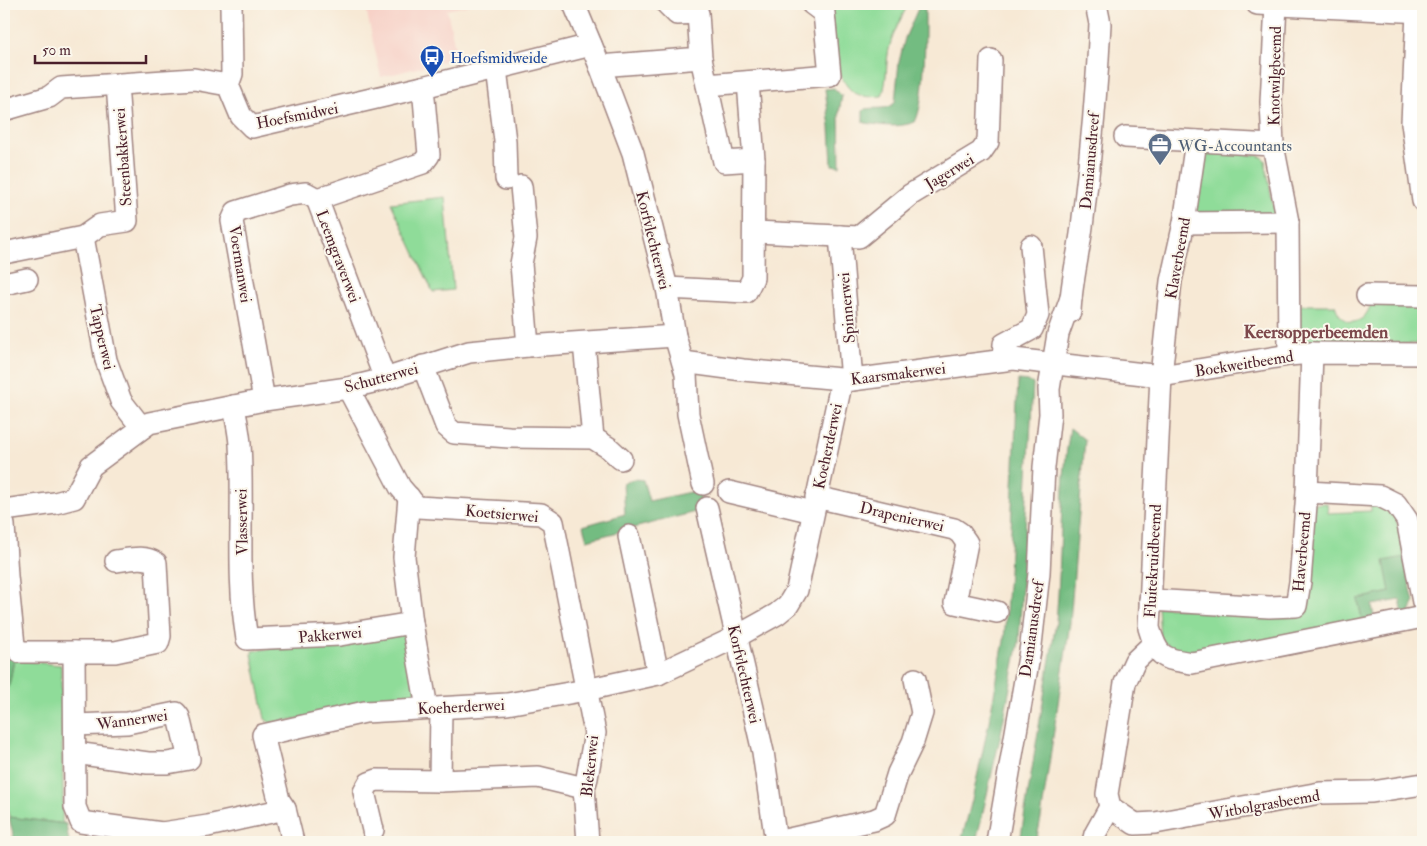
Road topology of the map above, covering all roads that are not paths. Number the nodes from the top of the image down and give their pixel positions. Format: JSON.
{"nodes":[{"id":1,"x":231,"y":4,"type":"edge"},
{"id":2,"x":574,"y":4,"type":"edge"},
{"id":3,"x":668,"y":4,"type":"edge"},
{"id":4,"x":812,"y":4,"type":"edge"},
{"id":5,"x":1107,"y":4,"type":"edge"},
{"id":6,"x":1266,"y":4,"type":"edge"},
{"id":7,"x":1325,"y":6,"type":"edge"},
{"id":8,"x":1384,"y":7,"type":"edge"},
{"id":9,"x":1420,"y":12,"type":"edge"},
{"id":10,"x":1098,"y":14,"type":"edge"},
{"id":11,"x":591,"y":45,"type":"junction"},
{"id":12,"x":701,"y":58,"type":"junction"},
{"id":13,"x":991,"y":60,"type":"dead end"},
{"id":14,"x":600,"y":66,"type":"junction"},
{"id":15,"x":496,"y":69,"type":"junction"},
{"id":16,"x":748,"y":82,"type":"junction"},
{"id":17,"x":117,"y":84,"type":"junction"},
{"id":18,"x":228,"y":84,"type":"junction"},
{"id":19,"x":707,"y":85,"type":"junction"},
{"id":20,"x":424,"y":87,"type":"junction"},
{"id":21,"x":4,"y":110,"type":"edge"},
{"id":22,"x":1125,"y":137,"type":"dead end"},
{"id":23,"x":1196,"y":141,"type":"junction"},
{"id":24,"x":1273,"y":145,"type":"junction"},
{"id":25,"x":754,"y":160,"type":"junction"},
{"id":26,"x":317,"y":199,"type":"junction"},
{"id":27,"x":1423,"y":201,"type":"edge"},
{"id":28,"x":1288,"y":222,"type":"junction"},
{"id":29,"x":1184,"y":223,"type":"junction"},
{"id":30,"x":754,"y":232,"type":"junction"},
{"id":31,"x":840,"y":236,"type":"junction"},
{"id":32,"x":83,"y":238,"type":"junction"},
{"id":33,"x":1031,"y":246,"type":"dead end"},
{"id":34,"x":4,"y":253,"type":"edge"},
{"id":35,"x":27,"y":279,"type":"dead end"},
{"id":36,"x":4,"y":284,"type":"edge"},
{"id":37,"x":667,"y":288,"type":"junction"},
{"id":38,"x":1367,"y":295,"type":"dead end"},
{"id":39,"x":1423,"y":296,"type":"edge"},
{"id":40,"x":675,"y":336,"type":"junction"},
{"id":41,"x":584,"y":343,"type":"junction"},
{"id":42,"x":528,"y":346,"type":"junction"},
{"id":43,"x":1312,"y":353,"type":"junction"},
{"id":44,"x":1423,"y":354,"type":"edge"},
{"id":45,"x":1288,"y":355,"type":"junction"},
{"id":46,"x":1003,"y":360,"type":"junction"},
{"id":47,"x":683,"y":362,"type":"junction"},
{"id":48,"x":1060,"y":363,"type":"junction"},
{"id":49,"x":423,"y":366,"type":"junction"},
{"id":50,"x":1161,"y":376,"type":"junction"},
{"id":51,"x":385,"y":379,"type":"junction"},
{"id":52,"x":847,"y":380,"type":"junction"},
{"id":53,"x":348,"y":388,"type":"junction"},
{"id":54,"x":264,"y":400,"type":"junction"},
{"id":55,"x":234,"y":406,"type":"junction"},
{"id":56,"x":142,"y":428,"type":"junction"},
{"id":57,"x":593,"y":438,"type":"junction"},
{"id":58,"x":621,"y":459,"type":"dead end"},
{"id":59,"x":703,"y":484,"type":"dead end"},
{"id":60,"x":729,"y":492,"type":"dead end"},
{"id":61,"x":1307,"y":492,"type":"junction"},
{"id":62,"x":409,"y":497,"type":"junction"},
{"id":63,"x":815,"y":504,"type":"junction"},
{"id":64,"x":707,"y":508,"type":"dead end"},
{"id":65,"x":4,"y":510,"type":"edge"},
{"id":66,"x":4,"y":525,"type":"edge"},
{"id":67,"x":629,"y":536,"type":"dead end"},
{"id":68,"x":116,"y":561,"type":"dead end"},
{"id":69,"x":1150,"y":600,"type":"junction"},
{"id":70,"x":1423,"y":602,"type":"edge"},
{"id":71,"x":997,"y":612,"type":"dead end"},
{"id":72,"x":1423,"y":618,"type":"edge"},
{"id":73,"x":412,"y":624,"type":"junction"},
{"id":74,"x":736,"y":637,"type":"junction"},
{"id":75,"x":247,"y":638,"type":"joint"},
{"id":76,"x":1154,"y":643,"type":"junction"},
{"id":77,"x":74,"y":652,"type":"junction"},
{"id":78,"x":658,"y":674,"type":"junction"},
{"id":79,"x":915,"y":679,"type":"dead end"},
{"id":80,"x":586,"y":690,"type":"junction"},
{"id":81,"x":434,"y":708,"type":"junction"},
{"id":82,"x":75,"y":725,"type":"junction"},
{"id":83,"x":75,"y":753,"type":"junction"},
{"id":84,"x":440,"y":781,"type":"junction"},
{"id":85,"x":1423,"y":784,"type":"edge"},
{"id":86,"x":584,"y":788,"type":"junction"},
{"id":87,"x":1110,"y":807,"type":"junction"},
{"id":88,"x":285,"y":809,"type":"junction"},
{"id":89,"x":373,"y":830,"type":"dead end"},
{"id":90,"x":293,"y":842,"type":"edge"},
{"id":91,"x":588,"y":842,"type":"edge"},
{"id":92,"x":776,"y":842,"type":"edge"},
{"id":93,"x":997,"y":842,"type":"edge"},
{"id":94,"x":1093,"y":842,"type":"edge"}],
"edges":[{"from":1,"to":18,"type":"street"},
{"from":2,"to":11,"type":"street","name":"Korfvlechterwei"},
{"from":3,"to":12,"type":"street"},
{"from":4,"to":16,"type":"street"},
{"from":5,"to":10,"type":"street","name":"Damianusdreef"},
{"from":6,"to":7,"type":"street"},
{"from":6,"to":24,"type":"street","name":"Knotwilgbeemd"},
{"from":7,"to":8,"type":"street"},
{"from":8,"to":9,"type":"street"},
{"from":9,"to":27,"type":"street"},
{"from":10,"to":48,"type":"street","name":"Damianusdreef"},
{"from":11,"to":14,"type":"street","name":"Korfvlechterwei"},
{"from":11,"to":15,"type":"street","name":"Hoefsmidwei"},
{"from":12,"to":14,"type":"street"},
{"from":12,"to":19,"type":"street"},
{"from":13,"to":31,"type":"street","name":"Jagerwei"},
{"from":14,"to":37,"type":"street","name":"Korfvlechterwei"},
{"from":15,"to":20,"type":"street","name":"Hoefsmidwei"},
{"from":15,"to":42,"type":"street"},
{"from":16,"to":19,"type":"street"},
{"from":16,"to":25,"type":"street"},
{"from":17,"to":18,"type":"street"},
{"from":17,"to":21,"type":"street"},
{"from":17,"to":32,"type":"street","name":"Steenbakkerwei"},
{"from":18,"to":20,"type":"street","name":"Hoefsmidwei"},
{"from":19,"to":25,"type":"street"},
{"from":20,"to":26,"type":"street","name":"Leemgraverwei"},
{"from":22,"to":23,"type":"street"},
{"from":23,"to":24,"type":"street"},
{"from":23,"to":29,"type":"street","name":"Klaverbeemd"},
{"from":24,"to":28,"type":"street","name":"Knotwilgbeemd"},
{"from":25,"to":30,"type":"street"},
{"from":26,"to":51,"type":"street","name":"Leemgraverwei"},
{"from":26,"to":54,"type":"street","name":"Voermanwei"},
{"from":28,"to":29,"type":"street"},
{"from":28,"to":45,"type":"street","name":"Knotwilgbeemd"},
{"from":29,"to":50,"type":"street","name":"Klaverbeemd"},
{"from":30,"to":31,"type":"street","name":"Jagerwei"},
{"from":30,"to":37,"type":"street"},
{"from":31,"to":52,"type":"street","name":"Spinnerwei"},
{"from":32,"to":34,"type":"street","name":"Steenbakkerwei"},
{"from":32,"to":56,"type":"street","name":"Tapperwei"},
{"from":33,"to":46,"type":"street"},
{"from":35,"to":36,"type":"street"},
{"from":37,"to":40,"type":"street","name":"Korfvlechterwei"},
{"from":38,"to":39,"type":"street"},
{"from":40,"to":41,"type":"street","name":"Schutterwei"},
{"from":40,"to":47,"type":"street","name":"Korfvlechterwei"},
{"from":41,"to":42,"type":"street","name":"Schutterwei"},
{"from":41,"to":57,"type":"street"},
{"from":42,"to":49,"type":"street","name":"Schutterwei"},
{"from":43,"to":44,"type":"street","name":"Boekweitbeemd"},
{"from":43,"to":45,"type":"street","name":"Boekweitbeemd"},
{"from":43,"to":61,"type":"street","name":"Haverbeemd"},
{"from":45,"to":50,"type":"street","name":"Boekweitbeemd"},
{"from":46,"to":48,"type":"street","name":"Kaarsmakerwei"},
{"from":46,"to":52,"type":"street","name":"Kaarsmakerwei"},
{"from":47,"to":52,"type":"street","name":"Kaarsmakerwei"},
{"from":47,"to":59,"type":"street","name":"Korfvlechterwei"},
{"from":48,"to":50,"type":"street","name":"Boekweitbeemd"},
{"from":48,"to":93,"type":"street","name":"Damianusdreef"},
{"from":49,"to":51,"type":"street","name":"Schutterwei"},
{"from":49,"to":57,"type":"street"},
{"from":50,"to":69,"type":"street","name":"Fluitekruidbeemd"},
{"from":51,"to":53,"type":"street","name":"Schutterwei"},
{"from":52,"to":63,"type":"street","name":"Koeherderwei"},
{"from":53,"to":54,"type":"street","name":"Schutterwei"},
{"from":53,"to":62,"type":"street","name":"Koetsierwei"},
{"from":54,"to":55,"type":"street","name":"Schutterwei"},
{"from":55,"to":56,"type":"street","name":"Schutterwei"},
{"from":55,"to":75,"type":"street","name":"Vlasserwei"},
{"from":56,"to":65,"type":"street","name":"Schutterwei"},
{"from":57,"to":58,"type":"street"},
{"from":60,"to":63,"type":"street","name":"Koeherderwei"},
{"from":61,"to":69,"type":"street","name":"Haverbeemd"},
{"from":61,"to":70,"type":"street"},
{"from":62,"to":73,"type":"street"},
{"from":62,"to":80,"type":"street","name":"Koetsierwei"},
{"from":63,"to":71,"type":"street","name":"Drapenierwei"},
{"from":63,"to":74,"type":"street","name":"Koeherderwei"},
{"from":64,"to":74,"type":"street","name":"Korfvlechterwei"},
{"from":66,"to":77,"type":"street"},
{"from":67,"to":78,"type":"street"},
{"from":68,"to":77,"type":"street"},
{"from":69,"to":76,"type":"street","name":"Fluitekruidbeemd"},
{"from":72,"to":76,"type":"street"},
{"from":73,"to":75,"type":"street","name":"Pakkerwei"},
{"from":73,"to":81,"type":"street"},
{"from":74,"to":78,"type":"street","name":"Koeherderwei"},
{"from":74,"to":92,"type":"street","name":"Korfvlechterwei"},
{"from":76,"to":87,"type":"street"},
{"from":77,"to":82,"type":"street","name":"Wannerwei"},
{"from":78,"to":80,"type":"street","name":"Koeherderwei"},
{"from":79,"to":92,"type":"street"},
{"from":80,"to":81,"type":"street","name":"Koeherderwei"},
{"from":80,"to":86,"type":"street","name":"Blekerwei"},
{"from":81,"to":84,"type":"street"},
{"from":81,"to":88,"type":"street","name":"Koeherderwei"},
{"from":82,"to":83,"type":"street","name":"Wannerwei"},
{"from":82,"to":83,"type":"street","name":"Wannerwei"},
{"from":83,"to":88,"type":"street","name":"Wannerwei"},
{"from":84,"to":86,"type":"street"},
{"from":84,"to":89,"type":"street"},
{"from":85,"to":87,"type":"street","name":"Witbolgrasbeemd"},
{"from":86,"to":91,"type":"street","name":"Blekerwei"},
{"from":87,"to":94,"type":"street"},
{"from":88,"to":90,"type":"street"}]}
